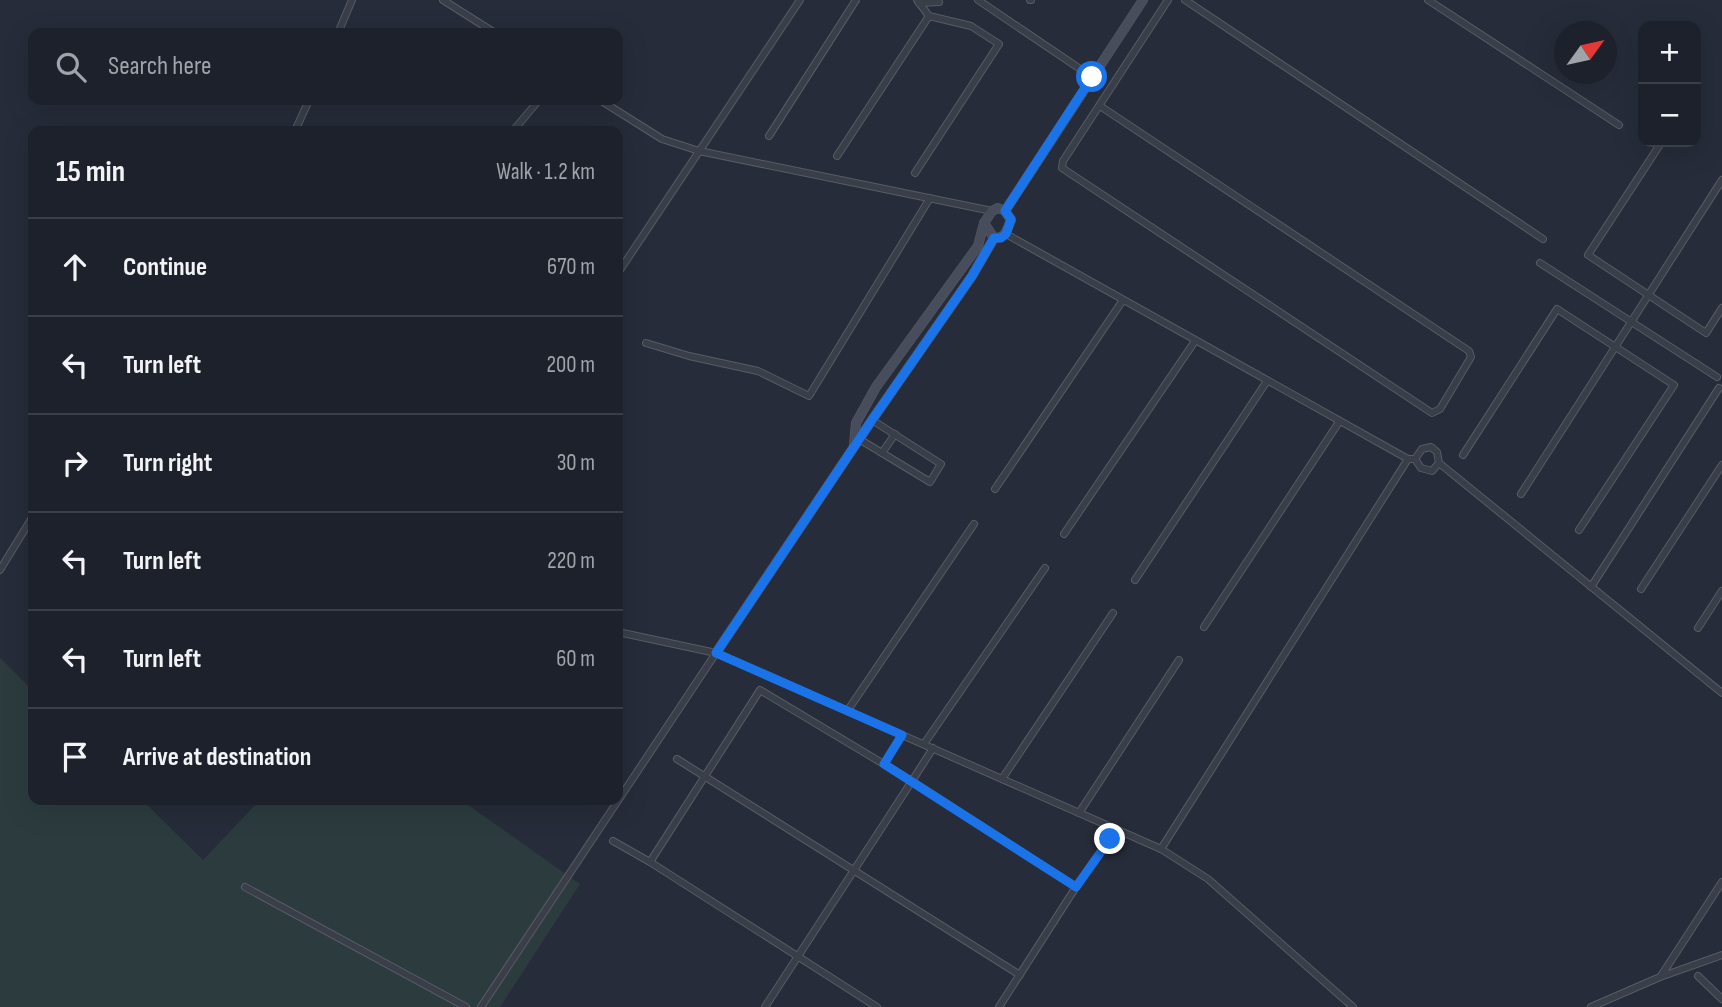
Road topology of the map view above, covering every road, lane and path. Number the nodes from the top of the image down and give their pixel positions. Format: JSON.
{"nodes":[{"id":1,"x":352,"y":0,"type":"edge"},
{"id":2,"x":443,"y":0,"type":"edge"},
{"id":3,"x":800,"y":0,"type":"edge"},
{"id":4,"x":856,"y":0,"type":"edge"},
{"id":5,"x":978,"y":0,"type":"edge"},
{"id":6,"x":1143,"y":0,"type":"edge"},
{"id":7,"x":1168,"y":0,"type":"edge"},
{"id":8,"x":1185,"y":0,"type":"edge"},
{"id":9,"x":1428,"y":0,"type":"edge"},
{"id":10,"x":918,"y":1,"type":"edge"},
{"id":11,"x":940,"y":1,"type":"edge"},
{"id":12,"x":929,"y":16,"type":"junction"},
{"id":13,"x":944,"y":19,"type":"junction"},
{"id":14,"x":340,"y":28,"type":"edge"},
{"id":15,"x":487,"y":28,"type":"edge"},
{"id":16,"x":1092,"y":77,"type":"junction"},
{"id":17,"x":307,"y":105,"type":"edge"},
{"id":18,"x":534,"y":105,"type":"edge"},
{"id":19,"x":608,"y":105,"type":"edge"},
{"id":20,"x":1100,"y":106,"type":"junction"},
{"id":21,"x":1619,"y":125,"type":"dead end"},
{"id":22,"x":297,"y":126,"type":"edge"},
{"id":23,"x":517,"y":126,"type":"edge"},
{"id":24,"x":768,"y":136,"type":"dead end"},
{"id":25,"x":1657,"y":147,"type":"edge"},
{"id":26,"x":699,"y":152,"type":"junction"},
{"id":27,"x":838,"y":156,"type":"dead end"},
{"id":28,"x":915,"y":173,"type":"dead end"},
{"id":29,"x":1722,"y":180,"type":"edge"},
{"id":30,"x":930,"y":198,"type":"junction"},
{"id":31,"x":992,"y":211,"type":"junction"},
{"id":32,"x":1005,"y":211,"type":"junction"},
{"id":33,"x":984,"y":223,"type":"junction"},
{"id":34,"x":1006,"y":234,"type":"junction"},
{"id":35,"x":994,"y":238,"type":"junction"},
{"id":36,"x":1543,"y":239,"type":"dead end"},
{"id":37,"x":1540,"y":263,"type":"dead end"},
{"id":38,"x":623,"y":266,"type":"edge"},
{"id":39,"x":1649,"y":295,"type":"junction"},
{"id":40,"x":1123,"y":300,"type":"junction"},
{"id":41,"x":1722,"y":308,"type":"edge"},
{"id":42,"x":1632,"y":322,"type":"junction"},
{"id":43,"x":1195,"y":341,"type":"junction"},
{"id":44,"x":646,"y":343,"type":"dead end"},
{"id":45,"x":1615,"y":347,"type":"junction"},
{"id":46,"x":1720,"y":376,"type":"edge"},
{"id":47,"x":1268,"y":381,"type":"junction"},
{"id":48,"x":1721,"y":388,"type":"edge"},
{"id":49,"x":872,"y":420,"type":"junction"},
{"id":50,"x":1339,"y":422,"type":"junction"},
{"id":51,"x":895,"y":435,"type":"junction"},
{"id":52,"x":856,"y":442,"type":"junction"},
{"id":53,"x":883,"y":453,"type":"junction"},
{"id":54,"x":1463,"y":455,"type":"dead end"},
{"id":55,"x":1412,"y":459,"type":"junction"},
{"id":56,"x":1439,"y":463,"type":"junction"},
{"id":57,"x":1722,"y":465,"type":"edge"},
{"id":58,"x":995,"y":489,"type":"dead end"},
{"id":59,"x":1521,"y":494,"type":"dead end"},
{"id":60,"x":28,"y":524,"type":"edge"},
{"id":61,"x":974,"y":524,"type":"dead end"},
{"id":62,"x":1580,"y":530,"type":"dead end"},
{"id":63,"x":1064,"y":534,"type":"dead end"},
{"id":64,"x":1045,"y":568,"type":"dead end"},
{"id":65,"x":0,"y":570,"type":"edge"},
{"id":66,"x":1135,"y":580,"type":"dead end"},
{"id":67,"x":1591,"y":587,"type":"junction"},
{"id":68,"x":1641,"y":589,"type":"dead end"},
{"id":69,"x":1722,"y":591,"type":"edge"},
{"id":70,"x":1113,"y":613,"type":"dead end"},
{"id":71,"x":1204,"y":626,"type":"dead end"},
{"id":72,"x":1698,"y":628,"type":"dead end"},
{"id":73,"x":623,"y":633,"type":"edge"},
{"id":74,"x":716,"y":653,"type":"junction"},
{"id":75,"x":1180,"y":660,"type":"dead end"},
{"id":76,"x":1722,"y":693,"type":"edge"},
{"id":77,"x":848,"y":710,"type":"junction"},
{"id":78,"x":902,"y":735,"type":"junction"},
{"id":79,"x":924,"y":744,"type":"junction"},
{"id":80,"x":933,"y":748,"type":"junction"},
{"id":81,"x":677,"y":759,"type":"dead end"},
{"id":82,"x":884,"y":764,"type":"junction"},
{"id":83,"x":705,"y":776,"type":"junction"},
{"id":84,"x":1002,"y":779,"type":"junction"},
{"id":85,"x":912,"y":781,"type":"junction"},
{"id":86,"x":623,"y":793,"type":"edge"},
{"id":87,"x":615,"y":805,"type":"edge"},
{"id":88,"x":1079,"y":813,"type":"junction"},
{"id":89,"x":1110,"y":839,"type":"dead end"},
{"id":90,"x":613,"y":841,"type":"dead end"},
{"id":91,"x":1161,"y":849,"type":"junction"},
{"id":92,"x":650,"y":862,"type":"junction"},
{"id":93,"x":853,"y":870,"type":"junction"},
{"id":94,"x":1722,"y":882,"type":"edge"},
{"id":95,"x":245,"y":887,"type":"dead end"},
{"id":96,"x":1076,"y":887,"type":"junction"},
{"id":97,"x":1722,"y":955,"type":"edge"},
{"id":98,"x":797,"y":957,"type":"junction"},
{"id":99,"x":1020,"y":975,"type":"junction"},
{"id":100,"x":1698,"y":976,"type":"dead end"},
{"id":101,"x":1660,"y":977,"type":"junction"},
{"id":102,"x":1722,"y":999,"type":"edge"},
{"id":103,"x":466,"y":1007,"type":"edge"},
{"id":104,"x":481,"y":1007,"type":"edge"},
{"id":105,"x":765,"y":1007,"type":"edge"},
{"id":106,"x":877,"y":1007,"type":"edge"},
{"id":107,"x":999,"y":1007,"type":"edge"},
{"id":108,"x":1353,"y":1007,"type":"edge"},
{"id":109,"x":1591,"y":1007,"type":"edge"}],
"edges":[{"from":1,"to":14,"type":"street"},
{"from":2,"to":15,"type":"street"},
{"from":3,"to":26,"type":"street"},
{"from":4,"to":24,"type":"street"},
{"from":5,"to":16,"type":"street"},
{"from":6,"to":16,"type":"street"},
{"from":7,"to":20,"type":"street"},
{"from":8,"to":36,"type":"street"},
{"from":9,"to":21,"type":"street"},
{"from":10,"to":11,"type":"street"},
{"from":10,"to":12,"type":"street"},
{"from":11,"to":13,"type":"street"},
{"from":12,"to":13,"type":"street"},
{"from":12,"to":27,"type":"street"},
{"from":13,"to":28,"type":"street"},
{"from":16,"to":32,"type":"street"},
{"from":17,"to":22,"type":"street"},
{"from":18,"to":23,"type":"street"},
{"from":19,"to":26,"type":"street"},
{"from":20,"to":20,"type":"street"},
{"from":25,"to":39,"type":"street"},
{"from":26,"to":30,"type":"street"},
{"from":26,"to":38,"type":"street"},
{"from":29,"to":39,"type":"street"},
{"from":30,"to":31,"type":"street"},
{"from":30,"to":44,"type":"street"},
{"from":31,"to":32,"type":"street"},
{"from":31,"to":33,"type":"street"},
{"from":32,"to":34,"type":"street"},
{"from":33,"to":35,"type":"street"},
{"from":33,"to":52,"type":"street"},
{"from":34,"to":35,"type":"street"},
{"from":34,"to":40,"type":"street"},
{"from":35,"to":49,"type":"street"},
{"from":37,"to":42,"type":"street"},
{"from":39,"to":41,"type":"street"},
{"from":39,"to":42,"type":"street"},
{"from":40,"to":43,"type":"street"},
{"from":40,"to":58,"type":"street"},
{"from":42,"to":45,"type":"street"},
{"from":42,"to":46,"type":"street"},
{"from":43,"to":47,"type":"street"},
{"from":43,"to":63,"type":"street"},
{"from":45,"to":54,"type":"street"},
{"from":45,"to":59,"type":"street"},
{"from":45,"to":62,"type":"street"},
{"from":46,"to":48,"type":"street"},
{"from":47,"to":50,"type":"street"},
{"from":47,"to":66,"type":"street"},
{"from":48,"to":67,"type":"street"},
{"from":49,"to":51,"type":"street"},
{"from":49,"to":52,"type":"street"},
{"from":50,"to":55,"type":"street"},
{"from":50,"to":71,"type":"street"},
{"from":51,"to":53,"type":"street"},
{"from":51,"to":53,"type":"street"},
{"from":52,"to":53,"type":"street"},
{"from":52,"to":74,"type":"street"},
{"from":55,"to":56,"type":"street"},
{"from":55,"to":56,"type":"street"},
{"from":55,"to":91,"type":"street"},
{"from":56,"to":67,"type":"street"},
{"from":57,"to":68,"type":"street"},
{"from":60,"to":65,"type":"street"},
{"from":61,"to":77,"type":"street"},
{"from":64,"to":79,"type":"street"},
{"from":67,"to":76,"type":"street"},
{"from":69,"to":72,"type":"street"},
{"from":70,"to":84,"type":"street"},
{"from":73,"to":74,"type":"street"},
{"from":74,"to":77,"type":"street"},
{"from":74,"to":86,"type":"street"},
{"from":75,"to":88,"type":"street"},
{"from":77,"to":78,"type":"street"},
{"from":78,"to":79,"type":"street"},
{"from":78,"to":82,"type":"street"},
{"from":79,"to":80,"type":"street"},
{"from":80,"to":84,"type":"street"},
{"from":80,"to":85,"type":"street"},
{"from":81,"to":83,"type":"street"},
{"from":82,"to":83,"type":"street"},
{"from":82,"to":85,"type":"street"},
{"from":83,"to":92,"type":"street"},
{"from":83,"to":93,"type":"street"},
{"from":84,"to":88,"type":"street"},
{"from":85,"to":93,"type":"street"},
{"from":85,"to":96,"type":"street"},
{"from":87,"to":104,"type":"street"},
{"from":88,"to":91,"type":"street"},
{"from":89,"to":96,"type":"street"},
{"from":90,"to":92,"type":"street"},
{"from":91,"to":108,"type":"street"},
{"from":92,"to":98,"type":"street"},
{"from":93,"to":98,"type":"street"},
{"from":93,"to":99,"type":"street"},
{"from":94,"to":101,"type":"street"},
{"from":95,"to":103,"type":"street"},
{"from":96,"to":99,"type":"street"},
{"from":97,"to":101,"type":"street"},
{"from":98,"to":105,"type":"street"},
{"from":98,"to":106,"type":"street"},
{"from":99,"to":107,"type":"street"},
{"from":100,"to":102,"type":"street"},
{"from":101,"to":109,"type":"street"}]}
